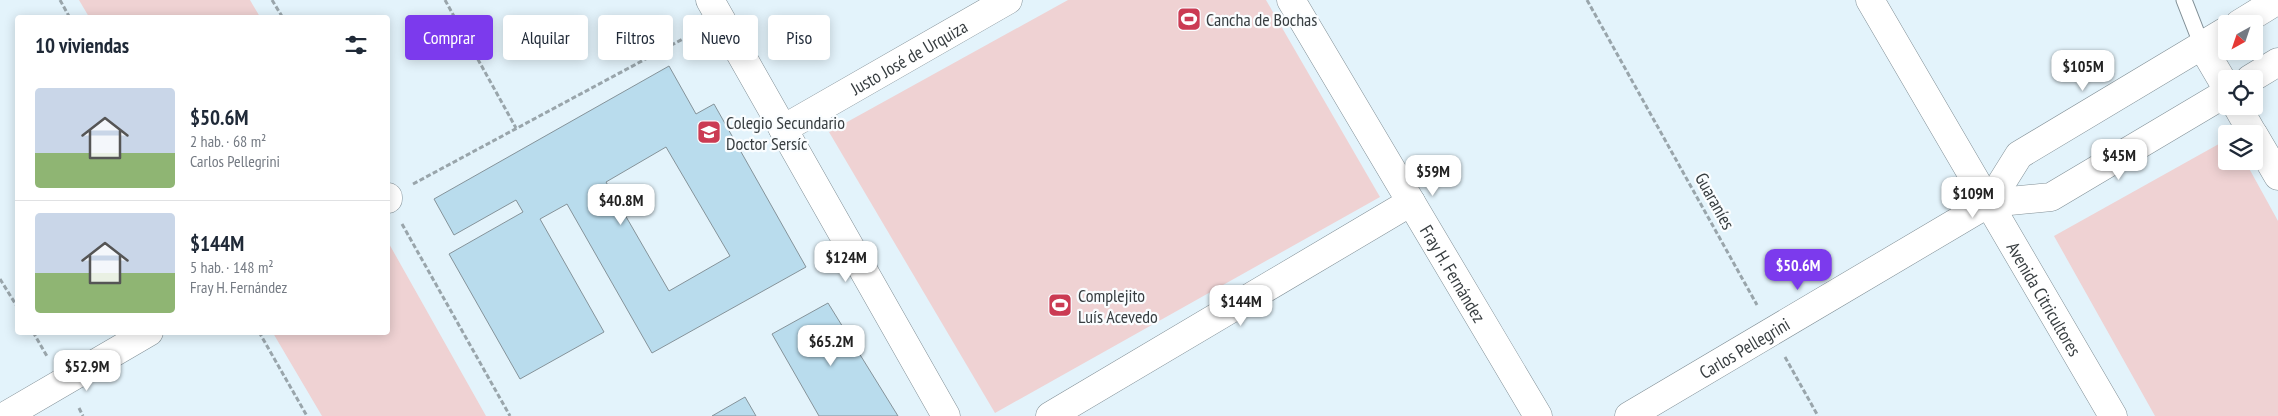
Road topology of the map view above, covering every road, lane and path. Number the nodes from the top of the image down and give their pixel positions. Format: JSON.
{"nodes":[{"id":1,"x":60,"y":0,"type":"edge"},
{"id":2,"x":272,"y":0,"type":"edge"},
{"id":3,"x":445,"y":0,"type":"edge"},
{"id":4,"x":1008,"y":0,"type":"edge"},
{"id":5,"x":1291,"y":0,"type":"edge"},
{"id":6,"x":1587,"y":0,"type":"edge"},
{"id":7,"x":1870,"y":0,"type":"edge"},
{"id":8,"x":2184,"y":0,"type":"edge"},
{"id":9,"x":2278,"y":0,"type":"edge"},
{"id":10,"x":715,"y":10,"type":"edge"},
{"id":11,"x":68,"y":15,"type":"edge"},
{"id":12,"x":281,"y":15,"type":"edge"},
{"id":13,"x":2254,"y":15,"type":"edge"},
{"id":14,"x":2218,"y":36,"type":"edge"},
{"id":15,"x":2202,"y":46,"type":"junction"},
{"id":16,"x":2278,"y":62,"type":"edge"},
{"id":17,"x":2263,"y":71,"type":"edge"},
{"id":18,"x":2218,"y":73,"type":"edge"},
{"id":19,"x":2218,"y":98,"type":"edge"},
{"id":20,"x":516,"y":128,"type":"junction"},
{"id":21,"x":783,"y":129,"type":"junction"},
{"id":22,"x":2263,"y":150,"type":"edge"},
{"id":23,"x":2278,"y":176,"type":"edge"},
{"id":24,"x":390,"y":197,"type":"edge"},
{"id":25,"x":390,"y":202,"type":"edge"},
{"id":26,"x":1411,"y":202,"type":"junction"},
{"id":27,"x":1989,"y":203,"type":"junction"},
{"id":28,"x":0,"y":279,"type":"edge"},
{"id":29,"x":15,"y":303,"type":"edge"},
{"id":30,"x":1771,"y":332,"type":"junction"},
{"id":31,"x":143,"y":335,"type":"edge"},
{"id":32,"x":261,"y":335,"type":"edge"},
{"id":33,"x":5,"y":416,"type":"edge"},
{"id":34,"x":307,"y":416,"type":"edge"},
{"id":35,"x":510,"y":416,"type":"edge"},
{"id":36,"x":946,"y":416,"type":"edge"},
{"id":37,"x":1050,"y":416,"type":"edge"},
{"id":38,"x":1538,"y":416,"type":"edge"},
{"id":39,"x":1629,"y":416,"type":"edge"},
{"id":40,"x":1818,"y":416,"type":"edge"},
{"id":41,"x":2113,"y":416,"type":"edge"}],
"edges":[{"from":1,"to":11,"type":"path"},
{"from":2,"to":12,"type":"path"},
{"from":3,"to":20,"type":"path"},
{"from":4,"to":21,"type":"street","name":"Justo José de Urquiza"},
{"from":5,"to":26,"type":"street","name":"Fray H. Fernández"},
{"from":6,"to":30,"type":"path","name":"Guaraníes"},
{"from":7,"to":27,"type":"street","name":"Avenida Citricultores"},
{"from":8,"to":15,"type":"lane"},
{"from":9,"to":13,"type":"street"},
{"from":10,"to":20,"type":"path"},
{"from":10,"to":21,"type":"street"},
{"from":14,"to":15,"type":"street","name":"Carlos Pellegrini"},
{"from":15,"to":18,"type":"street"},
{"from":15,"to":27,"type":"street","name":"Carlos Pellegrini"},
{"from":16,"to":17,"type":"street"},
{"from":19,"to":27,"type":"street","name":"Carlos Pellegrini"},
{"from":20,"to":24,"type":"path"},
{"from":21,"to":36,"type":"street"},
{"from":22,"to":23,"type":"street"},
{"from":25,"to":35,"type":"path"},
{"from":26,"to":37,"type":"street"},
{"from":26,"to":38,"type":"street","name":"Fray H. Fernández"},
{"from":27,"to":30,"type":"street","name":"Carlos Pellegrini"},
{"from":27,"to":41,"type":"street","name":"Avenida Citricultores"},
{"from":28,"to":29,"type":"path"},
{"from":30,"to":39,"type":"street","name":"Carlos Pellegrini"},
{"from":30,"to":40,"type":"path","name":"Guaraníes"},
{"from":31,"to":33,"type":"street"},
{"from":32,"to":34,"type":"path"}]}
